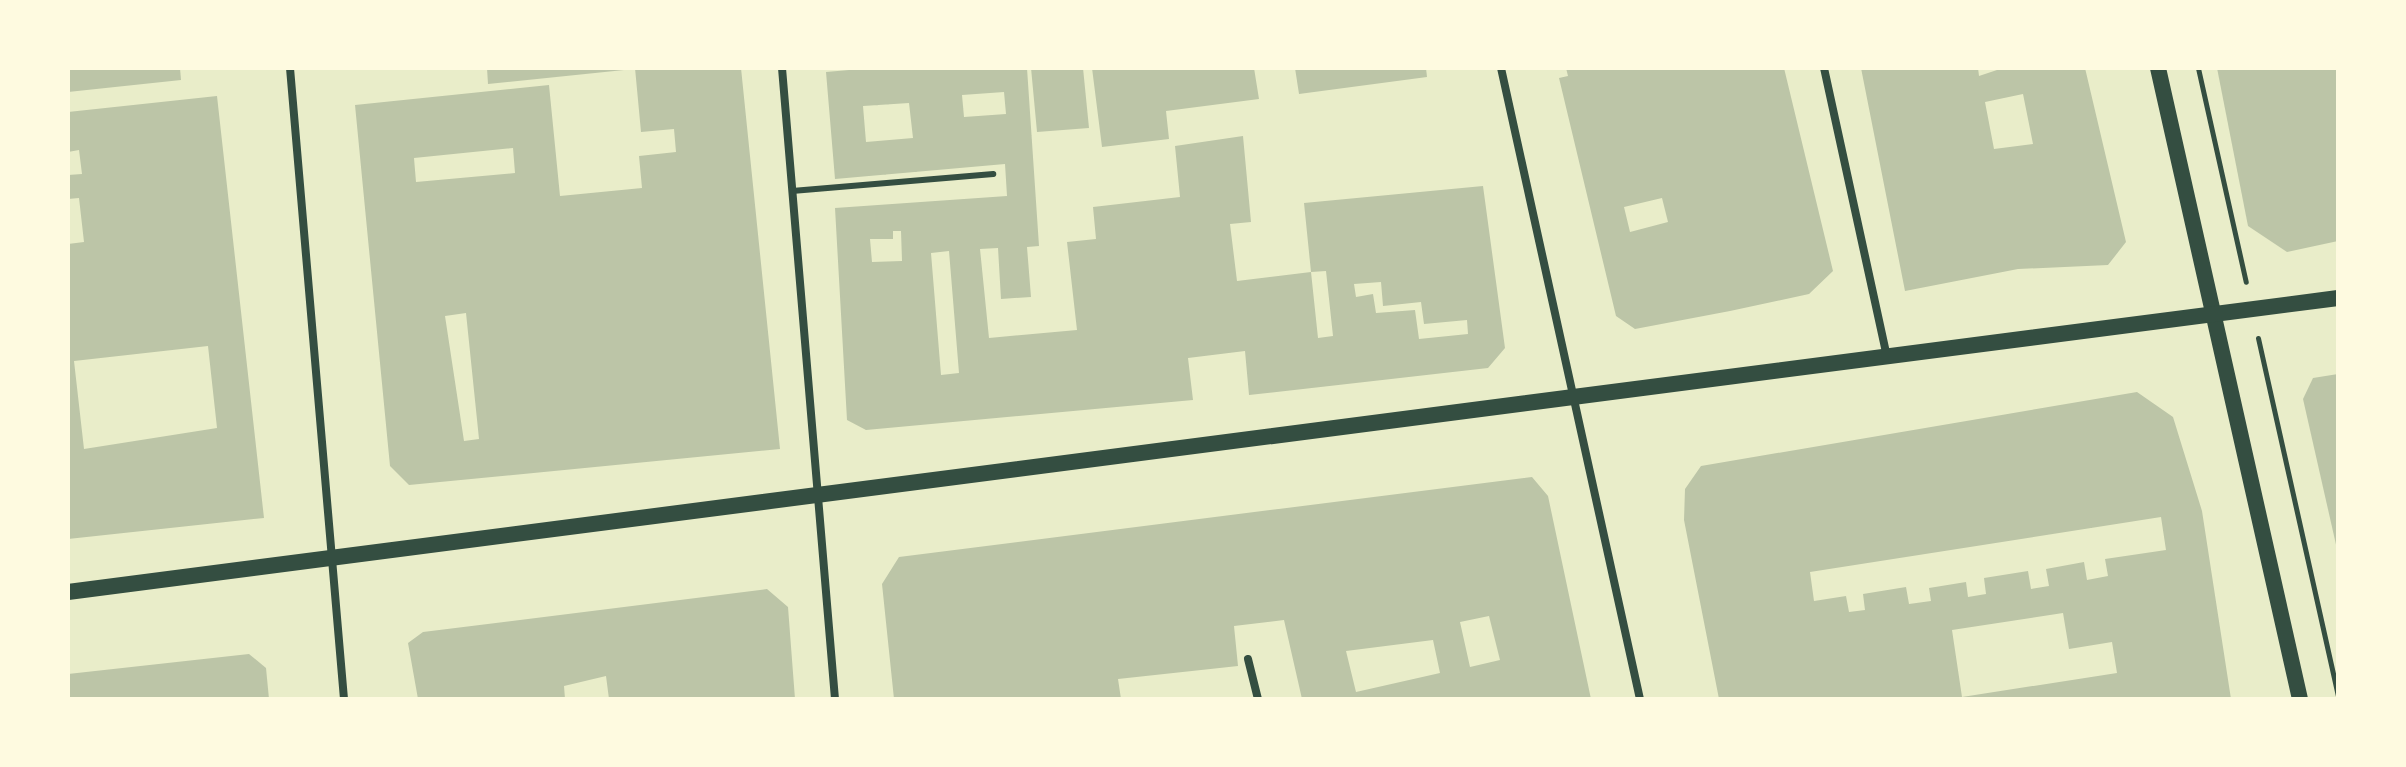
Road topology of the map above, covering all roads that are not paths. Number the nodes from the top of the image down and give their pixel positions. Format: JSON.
{"nodes":[{"id":1,"x":290,"y":68,"type":"edge"},
{"id":2,"x":782,"y":68,"type":"edge"},
{"id":3,"x":1501,"y":68,"type":"edge"},
{"id":4,"x":1824,"y":68,"type":"edge"},
{"id":5,"x":2158,"y":68,"type":"edge"},
{"id":6,"x":993,"y":174,"type":"dead end"},
{"id":7,"x":792,"y":191,"type":"junction"},
{"id":8,"x":2338,"y":298,"type":"edge"},
{"id":9,"x":2212,"y":314,"type":"junction"},
{"id":10,"x":1887,"y":357,"type":"junction"},
{"id":11,"x":1573,"y":397,"type":"junction"},
{"id":12,"x":818,"y":495,"type":"junction"},
{"id":13,"x":331,"y":558,"type":"junction"},
{"id":14,"x":68,"y":592,"type":"edge"},
{"id":15,"x":1248,"y":659,"type":"dead end"},
{"id":16,"x":344,"y":699,"type":"edge"},
{"id":17,"x":835,"y":699,"type":"edge"},
{"id":18,"x":1258,"y":699,"type":"edge"},
{"id":19,"x":1640,"y":699,"type":"edge"},
{"id":20,"x":2300,"y":699,"type":"edge"}],
"edges":[{"from":1,"to":13,"type":"street"},
{"from":2,"to":7,"type":"street"},
{"from":3,"to":11,"type":"street"},
{"from":4,"to":10,"type":"street"},
{"from":5,"to":9,"type":"main road"},
{"from":6,"to":7,"type":"lane"},
{"from":7,"to":12,"type":"street"},
{"from":8,"to":9,"type":"main road"},
{"from":9,"to":10,"type":"main road"},
{"from":9,"to":20,"type":"main road"},
{"from":10,"to":11,"type":"main road"},
{"from":11,"to":12,"type":"main road"},
{"from":11,"to":19,"type":"street"},
{"from":12,"to":13,"type":"main road"},
{"from":12,"to":17,"type":"street"},
{"from":13,"to":14,"type":"main road"},
{"from":13,"to":16,"type":"street"},
{"from":15,"to":18,"type":"street"}]}
